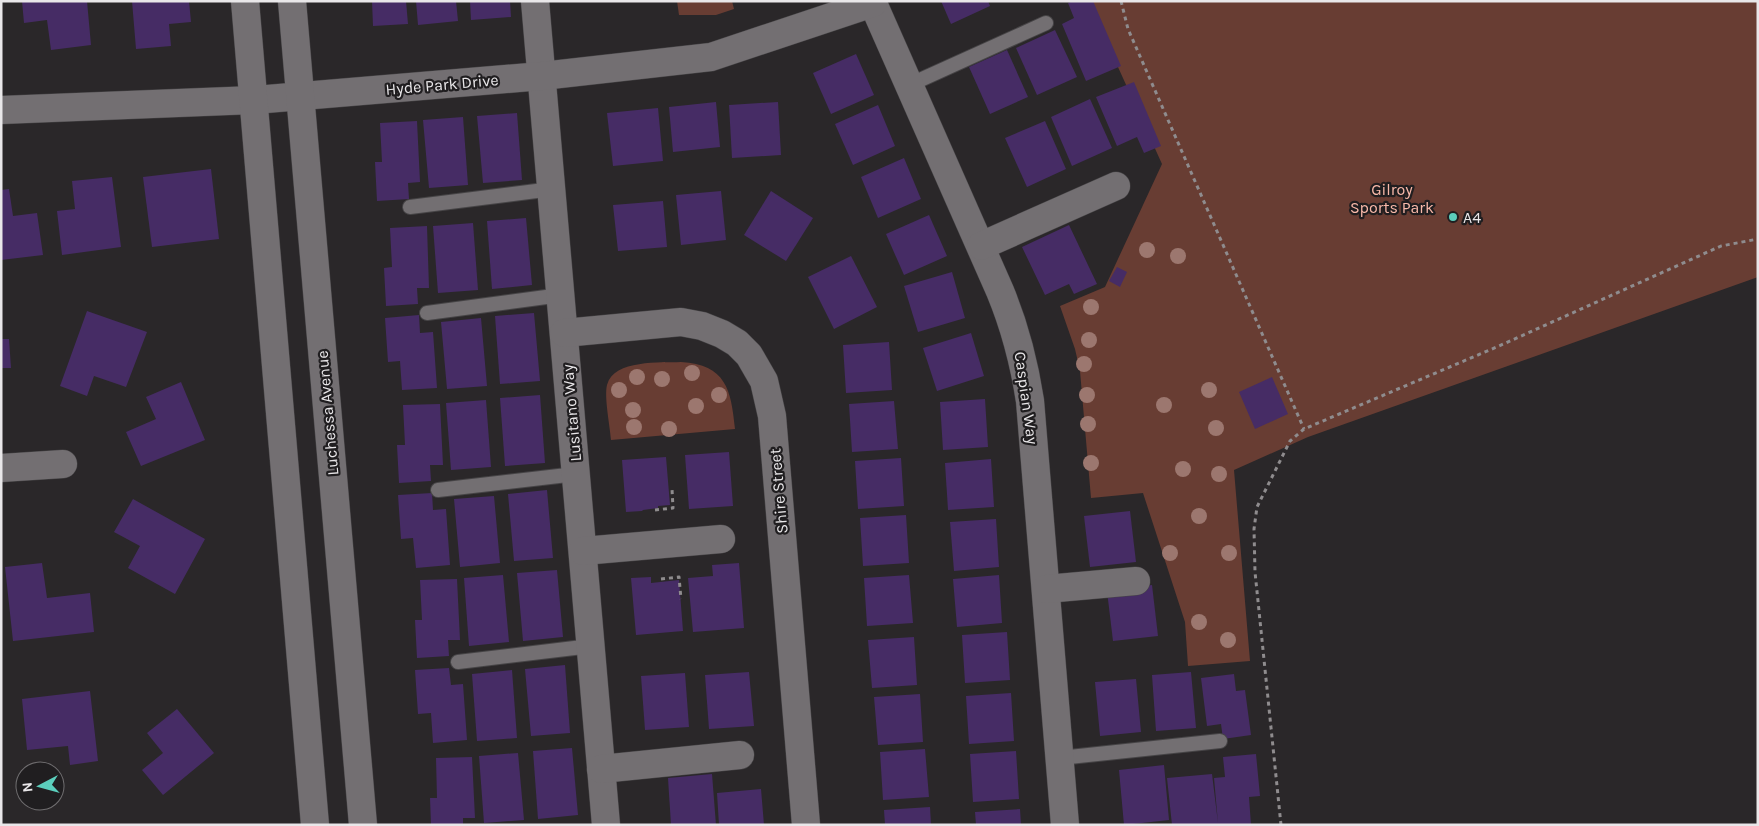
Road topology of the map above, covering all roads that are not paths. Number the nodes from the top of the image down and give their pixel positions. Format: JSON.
{"nodes":[{"id":1,"x":245,"y":1,"type":"edge"},
{"id":2,"x":292,"y":1,"type":"edge"},
{"id":3,"x":535,"y":1,"type":"edge"},
{"id":4,"x":873,"y":2,"type":"edge"},
{"id":5,"x":1046,"y":23,"type":"dead end"},
{"id":6,"x":542,"y":76,"type":"junction"},
{"id":7,"x":909,"y":85,"type":"junction"},
{"id":8,"x":300,"y":96,"type":"junction"},
{"id":9,"x":254,"y":100,"type":"junction"},
{"id":10,"x":1,"y":110,"type":"edge"},
{"id":11,"x":1116,"y":186,"type":"dead end"},
{"id":12,"x":552,"y":189,"type":"junction"},
{"id":13,"x":410,"y":207,"type":"dead end"},
{"id":14,"x":981,"y":246,"type":"junction"},
{"id":15,"x":561,"y":295,"type":"junction"},
{"id":16,"x":427,"y":313,"type":"dead end"},
{"id":17,"x":564,"y":334,"type":"junction"},
{"id":18,"x":63,"y":464,"type":"dead end"},
{"id":19,"x":1,"y":468,"type":"edge"},
{"id":20,"x":576,"y":474,"type":"junction"},
{"id":21,"x":438,"y":490,"type":"dead end"},
{"id":22,"x":721,"y":540,"type":"dead end"},
{"id":23,"x":583,"y":551,"type":"junction"},
{"id":24,"x":1136,"y":582,"type":"dead end"},
{"id":25,"x":1046,"y":590,"type":"junction"},
{"id":26,"x":591,"y":646,"type":"junction"},
{"id":27,"x":458,"y":662,"type":"dead end"},
{"id":28,"x":1220,"y":741,"type":"dead end"},
{"id":29,"x":740,"y":755,"type":"dead end"},
{"id":30,"x":1060,"y":758,"type":"junction"},
{"id":31,"x":601,"y":768,"type":"junction"},
{"id":32,"x":315,"y":825,"type":"edge"},
{"id":33,"x":363,"y":825,"type":"edge"},
{"id":34,"x":606,"y":825,"type":"edge"},
{"id":35,"x":806,"y":825,"type":"edge"},
{"id":36,"x":1065,"y":825,"type":"edge"}],
"edges":[{"from":1,"to":9,"type":"street"},
{"from":2,"to":8,"type":"street","name":"Luchessa Avenue"},
{"from":3,"to":6,"type":"street","name":"Lusitano Way"},
{"from":4,"to":6,"type":"street","name":"Hyde Park Drive"},
{"from":4,"to":7,"type":"street","name":"Caspian Way"},
{"from":5,"to":7,"type":"lane"},
{"from":6,"to":8,"type":"street","name":"Hyde Park Drive"},
{"from":6,"to":12,"type":"street","name":"Lusitano Way"},
{"from":7,"to":14,"type":"street","name":"Caspian Way"},
{"from":8,"to":9,"type":"street","name":"Hyde Park Drive"},
{"from":8,"to":33,"type":"street","name":"Luchessa Avenue"},
{"from":9,"to":10,"type":"street","name":"Hyde Park Drive"},
{"from":9,"to":32,"type":"street"},
{"from":11,"to":14,"type":"street"},
{"from":12,"to":13,"type":"lane"},
{"from":12,"to":15,"type":"street","name":"Lusitano Way"},
{"from":14,"to":25,"type":"street","name":"Caspian Way"},
{"from":15,"to":16,"type":"lane"},
{"from":15,"to":17,"type":"street","name":"Lusitano Way"},
{"from":17,"to":20,"type":"street","name":"Lusitano Way"},
{"from":17,"to":35,"type":"street","name":"Shire Street"},
{"from":18,"to":19,"type":"street"},
{"from":20,"to":21,"type":"lane"},
{"from":20,"to":23,"type":"street","name":"Lusitano Way"},
{"from":22,"to":23,"type":"street"},
{"from":23,"to":26,"type":"street","name":"Lusitano Way"},
{"from":24,"to":25,"type":"street"},
{"from":25,"to":30,"type":"street","name":"Caspian Way"},
{"from":26,"to":27,"type":"lane"},
{"from":26,"to":31,"type":"street","name":"Lusitano Way"},
{"from":28,"to":30,"type":"lane"},
{"from":29,"to":31,"type":"street"},
{"from":30,"to":36,"type":"street","name":"Caspian Way"},
{"from":31,"to":34,"type":"street","name":"Lusitano Way"}]}
